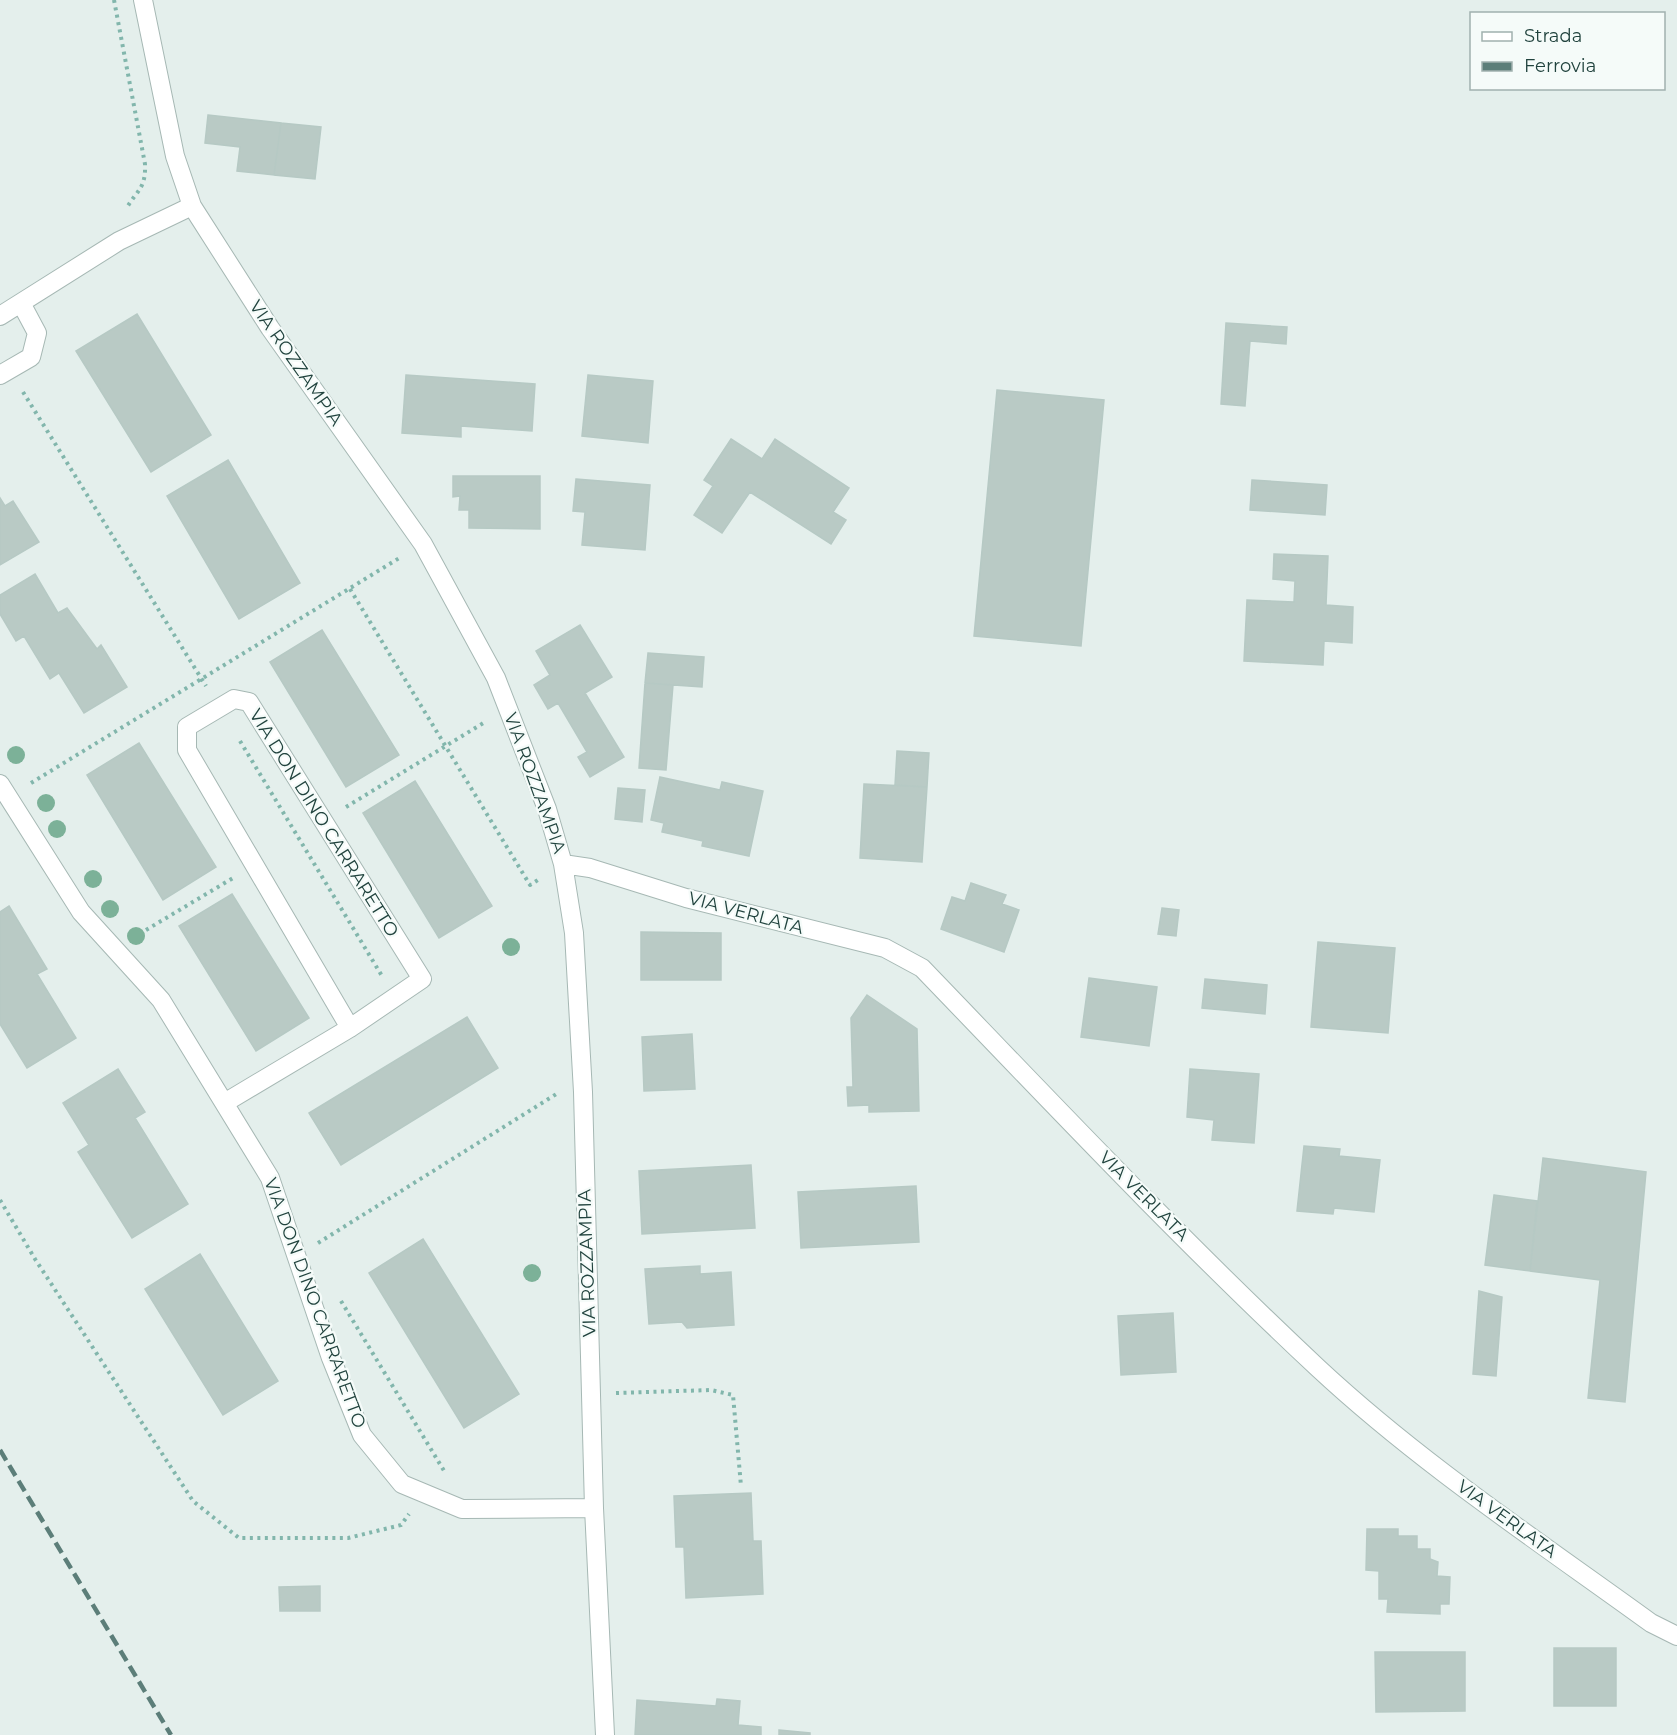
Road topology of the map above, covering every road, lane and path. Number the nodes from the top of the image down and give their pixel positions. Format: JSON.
{"nodes":[{"id":1,"x":114,"y":0,"type":"edge"},
{"id":2,"x":142,"y":0,"type":"edge"},
{"id":3,"x":192,"y":206,"type":"junction"},
{"id":4,"x":132,"y":235,"type":"junction"},
{"id":5,"x":21,"y":303,"type":"junction"},
{"id":6,"x":0,"y":316,"type":"edge"},
{"id":7,"x":0,"y":375,"type":"edge"},
{"id":8,"x":21,"y":388,"type":"dead end"},
{"id":9,"x":423,"y":544,"type":"junction"},
{"id":10,"x":350,"y":589,"type":"junction"},
{"id":11,"x":202,"y":680,"type":"junction"},
{"id":12,"x":220,"y":708,"type":"junction"},
{"id":13,"x":486,"y":721,"type":"dead end"},
{"id":14,"x":446,"y":746,"type":"junction"},
{"id":15,"x":0,"y":784,"type":"edge"},
{"id":16,"x":30,"y":784,"type":"dead end"},
{"id":17,"x":345,"y":808,"type":"dead end"},
{"id":18,"x":563,"y":864,"type":"junction"},
{"id":19,"x":238,"y":875,"type":"dead end"},
{"id":20,"x":544,"y":876,"type":"dead end"},
{"id":21,"x":146,"y":930,"type":"dead end"},
{"id":22,"x":394,"y":997,"type":"junction"},
{"id":23,"x":350,"y":1028,"type":"junction"},
{"id":24,"x":583,"y":1092,"type":"junction"},
{"id":25,"x":226,"y":1102,"type":"junction"},
{"id":26,"x":0,"y":1200,"type":"edge"},
{"id":27,"x":317,"y":1253,"type":"dead end"},
{"id":28,"x":339,"y":1299,"type":"dead end"},
{"id":29,"x":591,"y":1394,"type":"junction"},
{"id":30,"x":447,"y":1476,"type":"dead end"},
{"id":31,"x":741,"y":1486,"type":"dead end"},
{"id":32,"x":424,"y":1493,"type":"junction"},
{"id":33,"x":594,"y":1508,"type":"junction"},
{"id":34,"x":1677,"y":1636,"type":"edge"},
{"id":35,"x":605,"y":1735,"type":"edge"}],
"edges":[{"from":1,"to":4,"type":"path"},
{"from":2,"to":3,"type":"street","name":"VIA ROZZAMPIA"},
{"from":3,"to":4,"type":"street"},
{"from":3,"to":9,"type":"street","name":"VIA ROZZAMPIA"},
{"from":4,"to":5,"type":"street"},
{"from":5,"to":6,"type":"street"},
{"from":5,"to":7,"type":"street"},
{"from":8,"to":11,"type":"path"},
{"from":9,"to":10,"type":"path"},
{"from":9,"to":18,"type":"street","name":"VIA ROZZAMPIA"},
{"from":10,"to":11,"type":"path"},
{"from":10,"to":14,"type":"path"},
{"from":11,"to":12,"type":"path"},
{"from":11,"to":16,"type":"path"},
{"from":12,"to":22,"type":"path"},
{"from":12,"to":22,"type":"street","name":"VIA DON DINO CARRARETTO"},
{"from":12,"to":23,"type":"street","name":"VIA DON DINO CARRARETTO"},
{"from":13,"to":14,"type":"path"},
{"from":14,"to":17,"type":"path"},
{"from":14,"to":20,"type":"path"},
{"from":15,"to":25,"type":"street","name":"VIA DON DINO CARRARETTO"},
{"from":18,"to":24,"type":"street","name":"VIA ROZZAMPIA"},
{"from":18,"to":34,"type":"street","name":"VIA VERLATA"},
{"from":19,"to":21,"type":"path"},
{"from":22,"to":23,"type":"street","name":"VIA DON DINO CARRARETTO"},
{"from":23,"to":25,"type":"street","name":"VIA DON DINO CARRARETTO"},
{"from":24,"to":27,"type":"path"},
{"from":24,"to":29,"type":"street","name":"VIA ROZZAMPIA"},
{"from":25,"to":32,"type":"street","name":"VIA DON DINO CARRARETTO"},
{"from":26,"to":32,"type":"path"},
{"from":28,"to":30,"type":"path"},
{"from":29,"to":31,"type":"path"},
{"from":29,"to":33,"type":"street","name":"VIA ROZZAMPIA"},
{"from":32,"to":33,"type":"street","name":"VIA DON DINO CARRARETTO"},
{"from":33,"to":35,"type":"street","name":"VIA ROZZAMPIA"}]}
